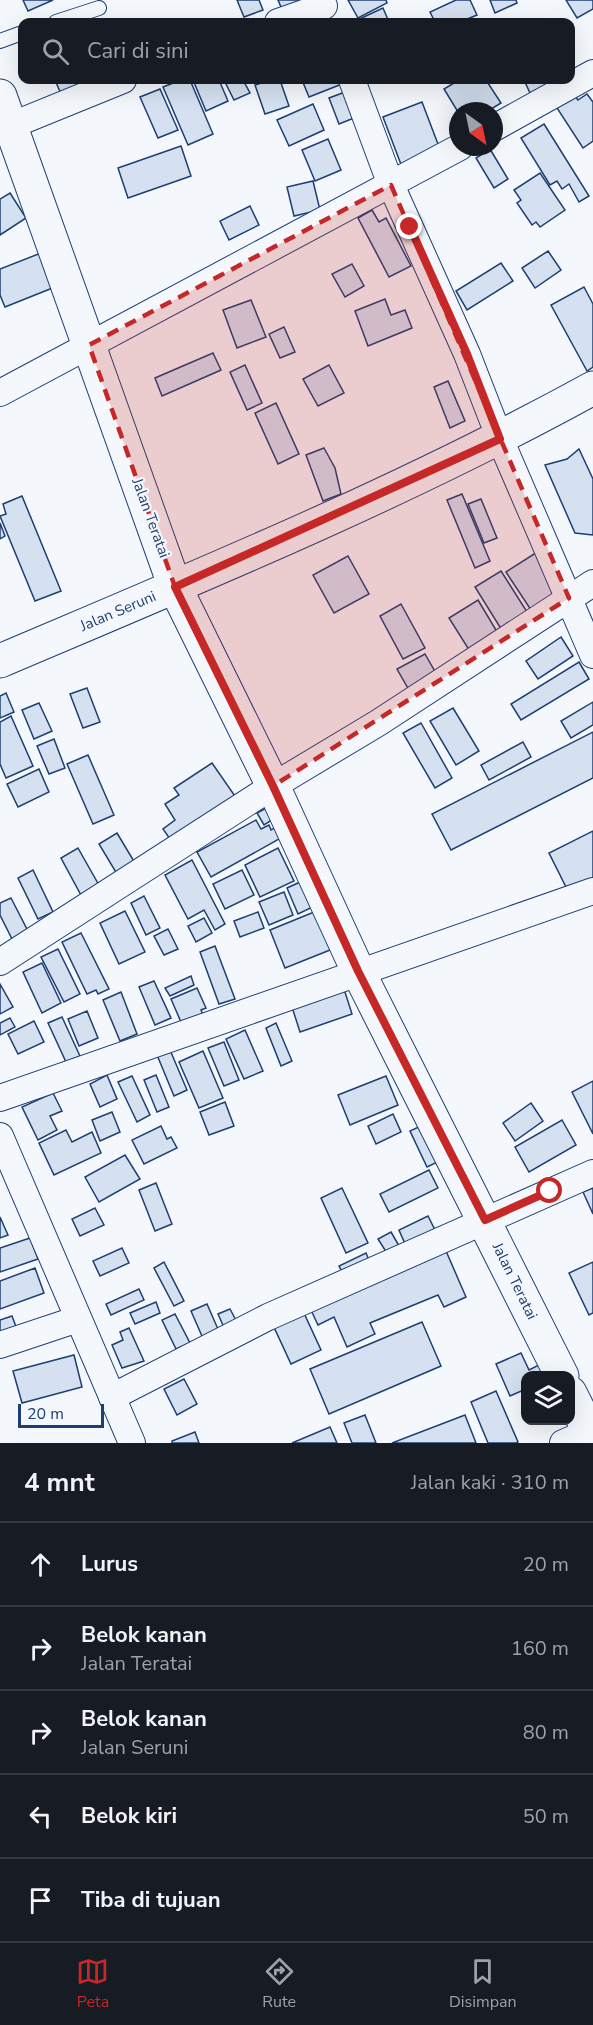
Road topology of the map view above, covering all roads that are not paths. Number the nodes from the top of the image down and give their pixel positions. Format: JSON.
{"nodes":[{"id":1,"x":99,"y":9,"type":"dead end"},
{"id":2,"x":326,"y":9,"type":"edge"},
{"id":3,"x":69,"y":18,"type":"edge"},
{"id":4,"x":293,"y":18,"type":"edge"},
{"id":5,"x":18,"y":34,"type":"edge"},
{"id":6,"x":0,"y":41,"type":"edge"},
{"id":7,"x":593,"y":73,"type":"edge"},
{"id":8,"x":575,"y":83,"type":"edge"},
{"id":9,"x":110,"y":84,"type":"edge"},
{"id":10,"x":353,"y":84,"type":"edge"},
{"id":11,"x":573,"y":84,"type":"edge"},
{"id":12,"x":4,"y":117,"type":"edge"},
{"id":13,"x":503,"y":123,"type":"edge"},
{"id":14,"x":449,"y":153,"type":"edge"},
{"id":15,"x":391,"y":185,"type":"junction"},
{"id":16,"x":89,"y":345,"type":"junction"},
{"id":17,"x":593,"y":388,"type":"edge"},
{"id":18,"x":0,"y":393,"type":"edge"},
{"id":19,"x":500,"y":439,"type":"junction"},
{"id":20,"x":593,"y":583,"type":"edge"},
{"id":21,"x":175,"y":587,"type":"junction"},
{"id":22,"x":569,"y":597,"type":"junction"},
{"id":23,"x":593,"y":655,"type":"edge"},
{"id":24,"x":0,"y":661,"type":"edge"},
{"id":25,"x":273,"y":786,"type":"junction"},
{"id":26,"x":593,"y":891,"type":"edge"},
{"id":27,"x":0,"y":962,"type":"edge"},
{"id":28,"x":358,"y":971,"type":"junction"},
{"id":29,"x":0,"y":1098,"type":"edge"},
{"id":30,"x":2,"y":1145,"type":"edge"},
{"id":31,"x":593,"y":1173,"type":"edge"},
{"id":32,"x":485,"y":1220,"type":"junction"},
{"id":33,"x":78,"y":1319,"type":"junction"},
{"id":34,"x":0,"y":1345,"type":"edge"},
{"id":35,"x":560,"y":1371,"type":"edge"},
{"id":36,"x":112,"y":1397,"type":"junction"},
{"id":37,"x":575,"y":1407,"type":"edge"},
{"id":38,"x":585,"y":1436,"type":"edge"},
{"id":39,"x":132,"y":1443,"type":"edge"}],
"edges":[{"from":1,"to":3,"type":"lane"},
{"from":2,"to":4,"type":"street"},
{"from":5,"to":6,"type":"lane"},
{"from":7,"to":8,"type":"street"},
{"from":9,"to":12,"type":"street"},
{"from":10,"to":15,"type":"street"},
{"from":11,"to":13,"type":"street"},
{"from":12,"to":16,"type":"street","name":"Jalan Teratai"},
{"from":14,"to":15,"type":"street"},
{"from":15,"to":16,"type":"street"},
{"from":15,"to":19,"type":"street"},
{"from":16,"to":18,"type":"street"},
{"from":16,"to":21,"type":"street","name":"Jalan Teratai"},
{"from":17,"to":19,"type":"street","name":"Jalan Seruni"},
{"from":19,"to":21,"type":"street","name":"Jalan Seruni"},
{"from":19,"to":22,"type":"street"},
{"from":20,"to":22,"type":"street"},
{"from":21,"to":24,"type":"street","name":"Jalan Seruni"},
{"from":21,"to":25,"type":"street","name":"Jalan Teratai"},
{"from":22,"to":23,"type":"street"},
{"from":22,"to":25,"type":"street"},
{"from":25,"to":27,"type":"street"},
{"from":25,"to":28,"type":"street","name":"Jalan Teratai"},
{"from":26,"to":28,"type":"street"},
{"from":28,"to":29,"type":"street"},
{"from":28,"to":32,"type":"street","name":"Jalan Teratai"},
{"from":30,"to":33,"type":"street"},
{"from":31,"to":32,"type":"street"},
{"from":32,"to":35,"type":"street","name":"Jalan Teratai"},
{"from":32,"to":36,"type":"street"},
{"from":33,"to":34,"type":"street"},
{"from":33,"to":36,"type":"street"},
{"from":36,"to":39,"type":"street"},
{"from":37,"to":38,"type":"street"}]}
